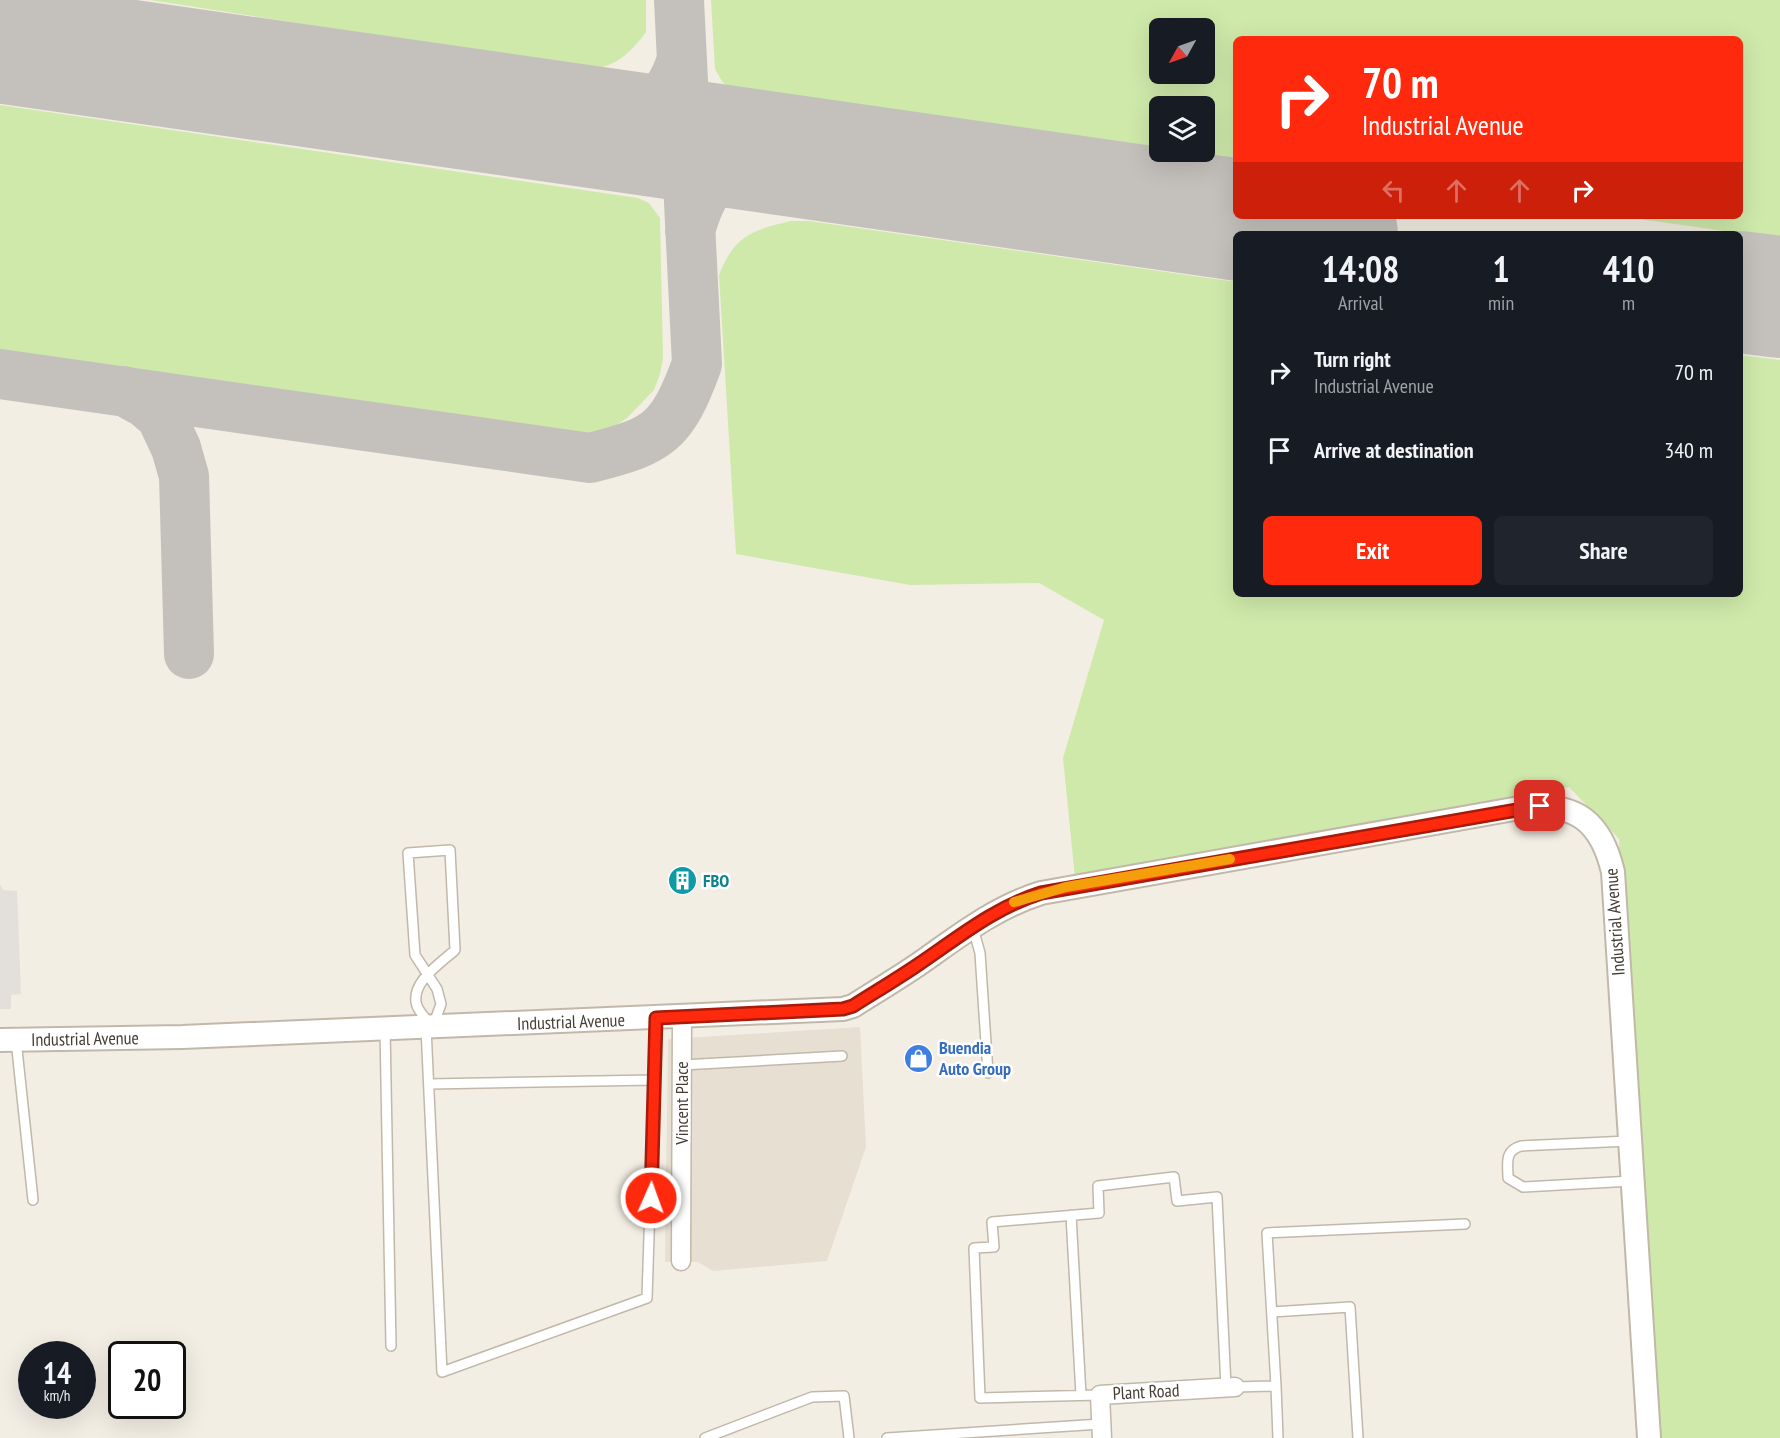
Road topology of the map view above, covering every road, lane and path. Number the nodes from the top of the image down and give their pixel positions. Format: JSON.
{"nodes":[{"id":1,"x":972,"y":926,"type":"junction"},
{"id":2,"x":427,"y":976,"type":"junction"},
{"id":3,"x":682,"y":1017,"type":"junction"},
{"id":4,"x":656,"y":1018,"type":"junction"},
{"id":5,"x":429,"y":1027,"type":"junction"},
{"id":6,"x":385,"y":1029,"type":"junction"},
{"id":7,"x":8,"y":1040,"type":"edge"},
{"id":8,"x":842,"y":1056,"type":"dead end"},
{"id":9,"x":682,"y":1065,"type":"junction"},
{"id":10,"x":988,"y":1073,"type":"dead end"},
{"id":11,"x":654,"y":1080,"type":"junction"},
{"id":12,"x":429,"y":1084,"type":"junction"},
{"id":13,"x":1629,"y":1141,"type":"junction"},
{"id":14,"x":1632,"y":1181,"type":"junction"},
{"id":15,"x":33,"y":1200,"type":"dead end"},
{"id":16,"x":1071,"y":1215,"type":"junction"},
{"id":17,"x":1465,"y":1224,"type":"dead end"},
{"id":18,"x":681,"y":1261,"type":"dead end"},
{"id":19,"x":1272,"y":1312,"type":"junction"},
{"id":20,"x":391,"y":1346,"type":"dead end"},
{"id":21,"x":1276,"y":1386,"type":"junction"},
{"id":22,"x":1231,"y":1387,"type":"junction"},
{"id":23,"x":1081,"y":1395,"type":"junction"},
{"id":24,"x":1100,"y":1395,"type":"junction"},
{"id":25,"x":1102,"y":1431,"type":"edge"},
{"id":26,"x":705,"y":1438,"type":"edge"},
{"id":27,"x":849,"y":1438,"type":"edge"},
{"id":28,"x":887,"y":1438,"type":"edge"},
{"id":29,"x":1278,"y":1438,"type":"edge"},
{"id":30,"x":1358,"y":1438,"type":"edge"},
{"id":31,"x":1649,"y":1438,"type":"edge"}],
"edges":[{"from":1,"to":3,"type":"street","name":"Industrial Avenue"},
{"from":1,"to":10,"type":"lane"},
{"from":1,"to":13,"type":"street","name":"Industrial Avenue"},
{"from":2,"to":2,"type":"lane"},
{"from":2,"to":5,"type":"lane"},
{"from":2,"to":5,"type":"lane"},
{"from":3,"to":4,"type":"street","name":"Industrial Avenue"},
{"from":3,"to":9,"type":"street","name":"Vincent Place"},
{"from":4,"to":5,"type":"street","name":"Industrial Avenue"},
{"from":4,"to":11,"type":"lane"},
{"from":5,"to":6,"type":"street","name":"Industrial Avenue"},
{"from":5,"to":12,"type":"lane"},
{"from":6,"to":7,"type":"street","name":"Industrial Avenue"},
{"from":6,"to":20,"type":"lane"},
{"from":7,"to":15,"type":"lane"},
{"from":8,"to":9,"type":"lane"},
{"from":9,"to":18,"type":"street","name":"Vincent Place"},
{"from":11,"to":12,"type":"lane"},
{"from":11,"to":12,"type":"lane"},
{"from":13,"to":14,"type":"street","name":"Industrial Avenue"},
{"from":13,"to":14,"type":"lane"},
{"from":14,"to":31,"type":"street","name":"Industrial Avenue"},
{"from":16,"to":22,"type":"lane"},
{"from":16,"to":23,"type":"lane"},
{"from":16,"to":23,"type":"lane"},
{"from":17,"to":19,"type":"lane"},
{"from":19,"to":21,"type":"lane"},
{"from":19,"to":30,"type":"lane"},
{"from":21,"to":22,"type":"lane"},
{"from":21,"to":29,"type":"lane"},
{"from":22,"to":24,"type":"street","name":"Plant Road"},
{"from":23,"to":24,"type":"lane"},
{"from":24,"to":25,"type":"street","name":"Plant Road"},
{"from":25,"to":28,"type":"lane"},
{"from":26,"to":27,"type":"lane"}]}
